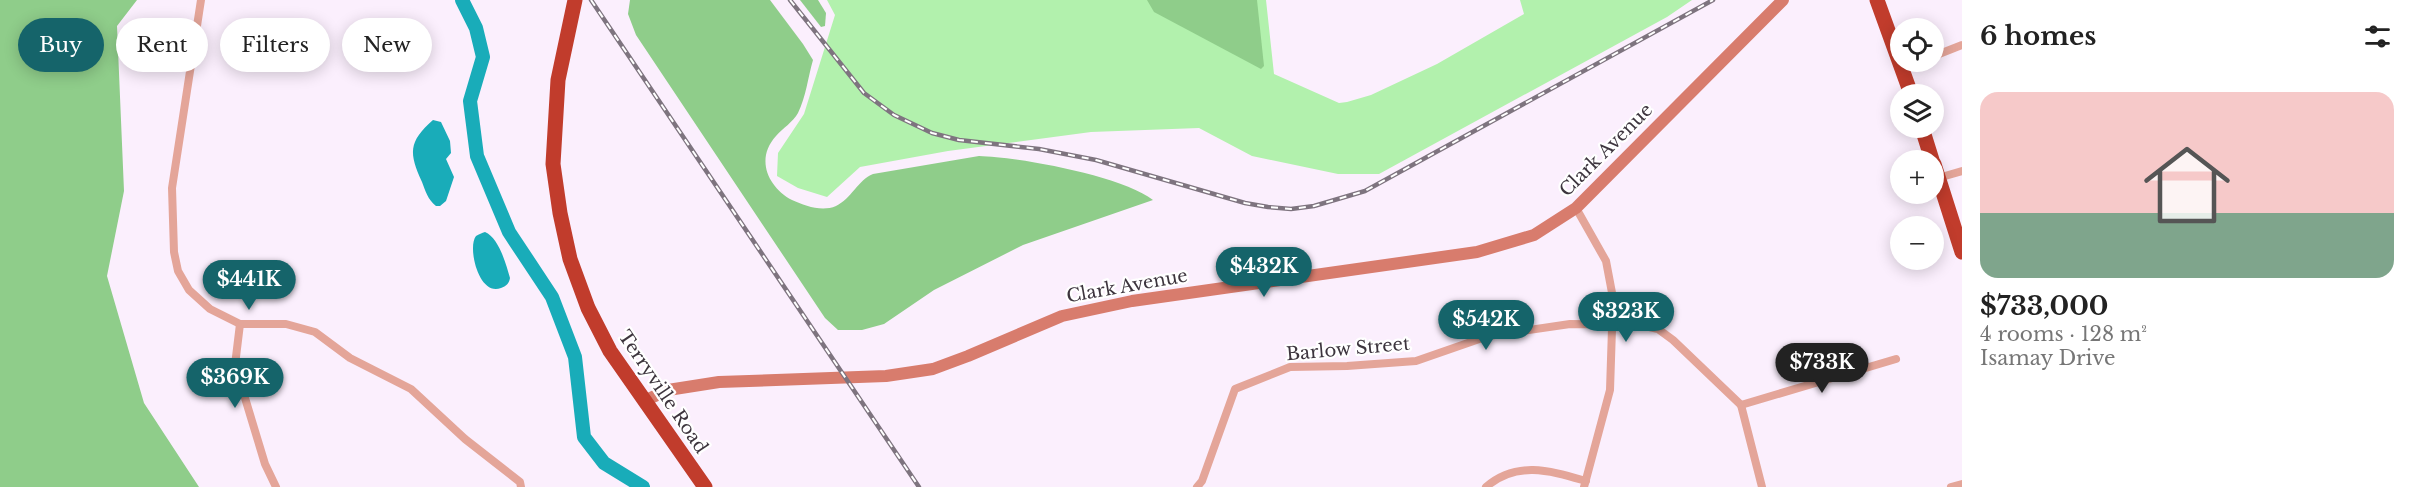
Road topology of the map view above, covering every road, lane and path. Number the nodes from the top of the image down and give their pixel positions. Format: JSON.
{"nodes":[{"id":1,"x":201,"y":0,"type":"edge"},
{"id":2,"x":575,"y":0,"type":"edge"},
{"id":3,"x":1783,"y":0,"type":"edge"},
{"id":4,"x":1877,"y":0,"type":"edge"},
{"id":5,"x":1890,"y":35,"type":"edge"},
{"id":6,"x":1962,"y":45,"type":"edge"},
{"id":7,"x":1944,"y":52,"type":"edge"},
{"id":8,"x":1944,"y":169,"type":"edge"},
{"id":9,"x":1962,"y":171,"type":"edge"},
{"id":10,"x":1944,"y":196,"type":"edge"},
{"id":11,"x":1576,"y":208,"type":"junction"},
{"id":12,"x":1962,"y":252,"type":"edge"},
{"id":13,"x":240,"y":324,"type":"junction"},
{"id":14,"x":1613,"y":325,"type":"junction"},
{"id":15,"x":1896,"y":359,"type":"dead end"},
{"id":16,"x":644,"y":401,"type":"junction"},
{"id":17,"x":1741,"y":405,"type":"junction"},
{"id":18,"x":1585,"y":484,"type":"edge"},
{"id":19,"x":1962,"y":484,"type":"edge"},
{"id":20,"x":276,"y":487,"type":"edge"},
{"id":21,"x":521,"y":487,"type":"edge"},
{"id":22,"x":705,"y":487,"type":"edge"},
{"id":23,"x":1197,"y":487,"type":"edge"},
{"id":24,"x":1486,"y":487,"type":"edge"},
{"id":25,"x":1762,"y":487,"type":"edge"},
{"id":26,"x":1951,"y":487,"type":"edge"}],
"edges":[{"from":1,"to":13,"type":"street"},
{"from":2,"to":16,"type":"highway","name":"Terryville Road"},
{"from":3,"to":11,"type":"main road","name":"Clark Avenue"},
{"from":4,"to":5,"type":"highway"},
{"from":6,"to":7,"type":"street"},
{"from":8,"to":9,"type":"street"},
{"from":10,"to":12,"type":"highway"},
{"from":11,"to":14,"type":"street"},
{"from":11,"to":16,"type":"main road","name":"Clark Avenue"},
{"from":13,"to":20,"type":"street"},
{"from":13,"to":21,"type":"street"},
{"from":14,"to":17,"type":"street","name":"Barlow Street"},
{"from":14,"to":18,"type":"street"},
{"from":14,"to":23,"type":"street","name":"Barlow Street"},
{"from":15,"to":17,"type":"street"},
{"from":16,"to":22,"type":"highway","name":"Terryville Road"},
{"from":17,"to":25,"type":"street"},
{"from":18,"to":24,"type":"street"},
{"from":19,"to":26,"type":"street"}]}
